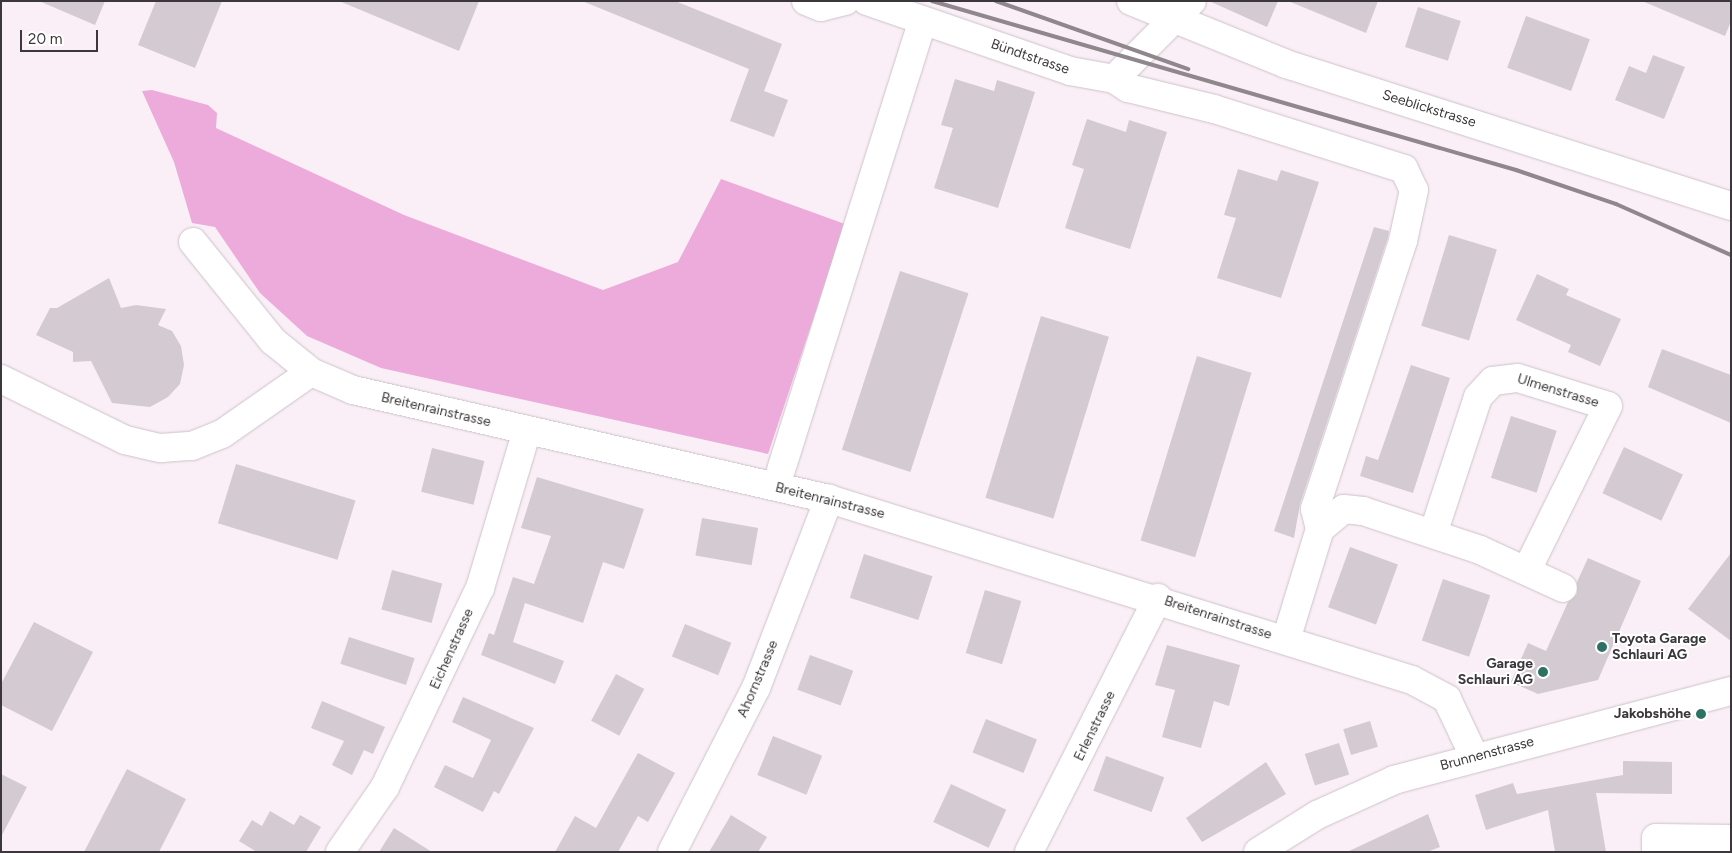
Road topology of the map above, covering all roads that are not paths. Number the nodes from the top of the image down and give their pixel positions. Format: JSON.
{"nodes":[{"id":1,"x":806,"y":1,"type":"edge"},
{"id":2,"x":845,"y":1,"type":"edge"},
{"id":3,"x":867,"y":1,"type":"edge"},
{"id":4,"x":1130,"y":1,"type":"edge"},
{"id":5,"x":1184,"y":11,"type":"edge"},
{"id":6,"x":923,"y":20,"type":"junction"},
{"id":7,"x":1114,"y":79,"type":"junction"},
{"id":8,"x":1731,"y":206,"type":"edge"},
{"id":9,"x":193,"y":242,"type":"dead end"},
{"id":10,"x":311,"y":372,"type":"junction"},
{"id":11,"x":1,"y":378,"type":"edge"},
{"id":12,"x":527,"y":430,"type":"junction"},
{"id":13,"x":781,"y":470,"type":"dead end"},
{"id":14,"x":829,"y":500,"type":"junction"},
{"id":15,"x":1320,"y":529,"type":"junction"},
{"id":16,"x":1433,"y":534,"type":"junction"},
{"id":17,"x":1527,"y":570,"type":"junction"},
{"id":18,"x":1563,"y":588,"type":"dead end"},
{"id":19,"x":1158,"y":598,"type":"junction"},
{"id":20,"x":1286,"y":640,"type":"junction"},
{"id":21,"x":1731,"y":691,"type":"edge"},
{"id":22,"x":1474,"y":756,"type":"junction"},
{"id":23,"x":1731,"y":839,"type":"edge"},
{"id":24,"x":340,"y":852,"type":"edge"},
{"id":25,"x":672,"y":852,"type":"edge"},
{"id":26,"x":1029,"y":852,"type":"edge"},
{"id":27,"x":1258,"y":852,"type":"edge"},
{"id":28,"x":1656,"y":852,"type":"edge"}],
"edges":[{"from":1,"to":2,"type":"street"},
{"from":3,"to":6,"type":"street","name":"Bündtstrasse"},
{"from":4,"to":5,"type":"street","name":"Seeblickstrasse"},
{"from":5,"to":7,"type":"street"},
{"from":5,"to":8,"type":"street","name":"Seeblickstrasse"},
{"from":6,"to":7,"type":"street","name":"Bündtstrasse"},
{"from":6,"to":13,"type":"street"},
{"from":7,"to":15,"type":"street","name":"Bündtstrasse"},
{"from":9,"to":10,"type":"street","name":"Breitenrainstrasse"},
{"from":10,"to":11,"type":"street"},
{"from":10,"to":12,"type":"street","name":"Breitenrainstrasse"},
{"from":12,"to":14,"type":"street","name":"Breitenrainstrasse"},
{"from":12,"to":24,"type":"street","name":"Eichenstrasse"},
{"from":14,"to":19,"type":"street","name":"Breitenrainstrasse"},
{"from":14,"to":25,"type":"street","name":"Ahornstrasse"},
{"from":15,"to":16,"type":"street"},
{"from":15,"to":20,"type":"street"},
{"from":16,"to":17,"type":"street"},
{"from":16,"to":17,"type":"street","name":"Ulmenstrasse"},
{"from":17,"to":18,"type":"street"},
{"from":19,"to":20,"type":"street","name":"Breitenrainstrasse"},
{"from":19,"to":26,"type":"street","name":"Erlenstrasse"},
{"from":20,"to":22,"type":"street","name":"Breitenrainstrasse"},
{"from":21,"to":22,"type":"street","name":"Brunnenstrasse"},
{"from":22,"to":27,"type":"street","name":"Brunnenstrasse"},
{"from":23,"to":28,"type":"street"}]}
